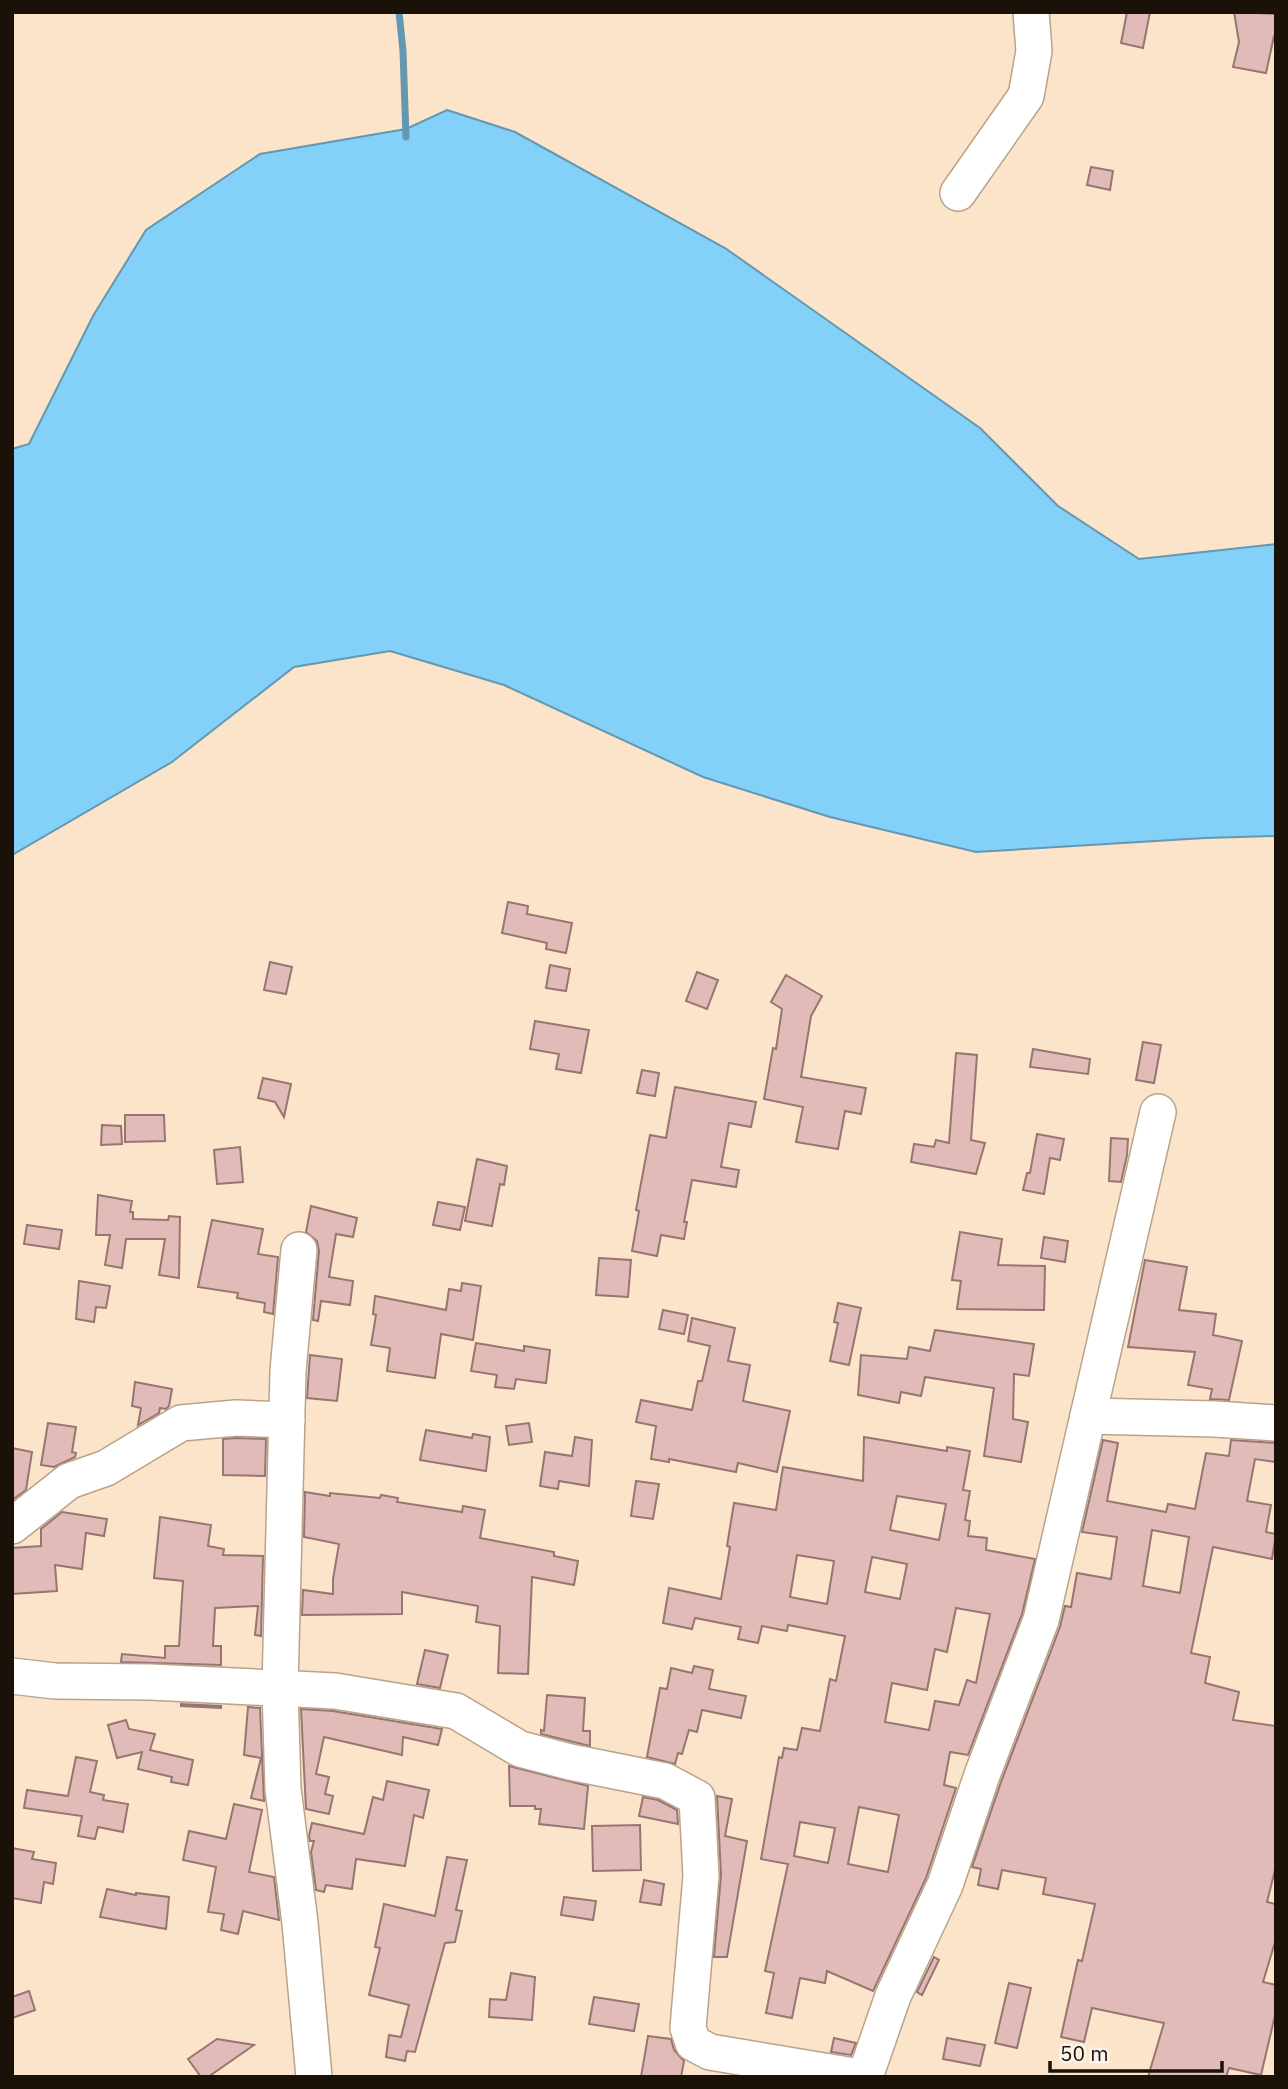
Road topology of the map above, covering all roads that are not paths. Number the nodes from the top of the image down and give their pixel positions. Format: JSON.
{"nodes":[{"id":1,"x":1031,"y":12,"type":"edge"},
{"id":2,"x":958,"y":193,"type":"dead end"},
{"id":3,"x":1158,"y":1112,"type":"dead end"},
{"id":4,"x":299,"y":1250,"type":"dead end"},
{"id":5,"x":1088,"y":1416,"type":"junction"},
{"id":6,"x":287,"y":1420,"type":"junction"},
{"id":7,"x":1276,"y":1423,"type":"edge"},
{"id":8,"x":12,"y":1525,"type":"edge"},
{"id":9,"x":12,"y":1675,"type":"edge"},
{"id":10,"x":280,"y":1688,"type":"junction"},
{"id":11,"x":314,"y":2077,"type":"edge"},
{"id":12,"x":860,"y":2077,"type":"edge"},
{"id":13,"x":865,"y":2077,"type":"edge"}],
"edges":[{"from":1,"to":2,"type":"street"},
{"from":3,"to":5,"type":"street"},
{"from":4,"to":6,"type":"street"},
{"from":5,"to":7,"type":"street"},
{"from":5,"to":13,"type":"street"},
{"from":6,"to":8,"type":"street"},
{"from":6,"to":10,"type":"street"},
{"from":9,"to":10,"type":"street"},
{"from":10,"to":11,"type":"street"},
{"from":10,"to":12,"type":"street"}]}
